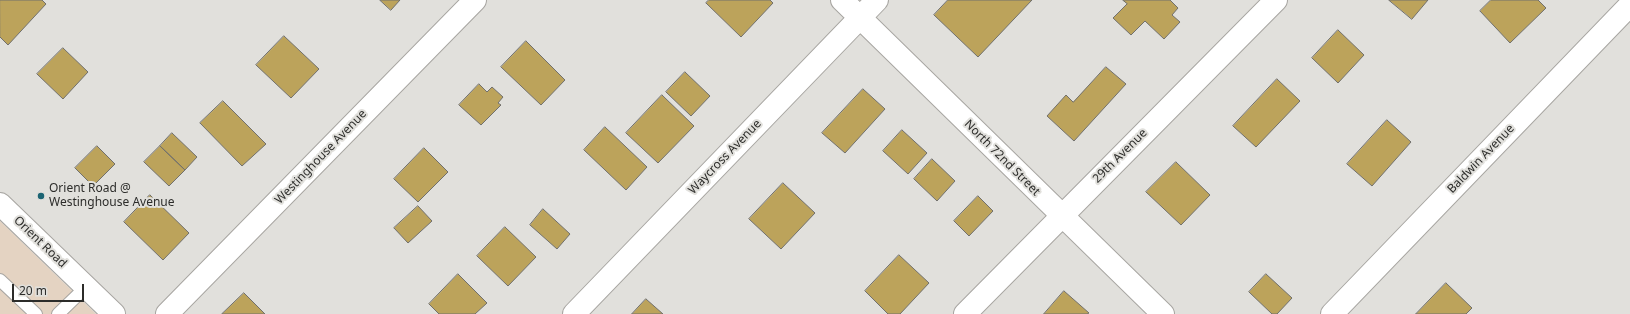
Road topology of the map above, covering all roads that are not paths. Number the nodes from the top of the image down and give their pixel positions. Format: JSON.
{"nodes":[{"id":1,"x":475,"y":0,"type":"edge"},
{"id":2,"x":842,"y":0,"type":"edge"},
{"id":3,"x":877,"y":0,"type":"edge"},
{"id":4,"x":1276,"y":0,"type":"edge"},
{"id":5,"x":1630,"y":4,"type":"edge"},
{"id":6,"x":860,"y":18,"type":"junction"},
{"id":7,"x":0,"y":204,"type":"edge"},
{"id":8,"x":1061,"y":216,"type":"junction"},
{"id":9,"x":0,"y":280,"type":"edge"},
{"id":10,"x":86,"y":287,"type":"junction"},
{"id":11,"x":36,"y":314,"type":"edge"},
{"id":12,"x":58,"y":314,"type":"edge"},
{"id":13,"x":114,"y":314,"type":"edge"},
{"id":14,"x":167,"y":314,"type":"edge"},
{"id":15,"x":574,"y":314,"type":"edge"},
{"id":16,"x":965,"y":314,"type":"edge"},
{"id":17,"x":1163,"y":314,"type":"edge"},
{"id":18,"x":1332,"y":314,"type":"edge"}],
"edges":[{"from":1,"to":14,"type":"street","name":"Westinghouse Avenue"},
{"from":2,"to":6,"type":"street","name":"North 72nd Street"},
{"from":3,"to":6,"type":"street","name":"Waycross Avenue"},
{"from":4,"to":8,"type":"street","name":"29th Avenue"},
{"from":5,"to":18,"type":"street","name":"Baldwin Avenue"},
{"from":6,"to":8,"type":"street","name":"North 72nd Street"},
{"from":6,"to":15,"type":"street","name":"Waycross Avenue"},
{"from":7,"to":10,"type":"street","name":"Orient Road"},
{"from":8,"to":16,"type":"street","name":"29th Avenue"},
{"from":8,"to":17,"type":"street","name":"North 72nd Street"},
{"from":9,"to":11,"type":"lane"},
{"from":10,"to":12,"type":"lane"},
{"from":10,"to":13,"type":"street","name":"Orient Road"}]}
